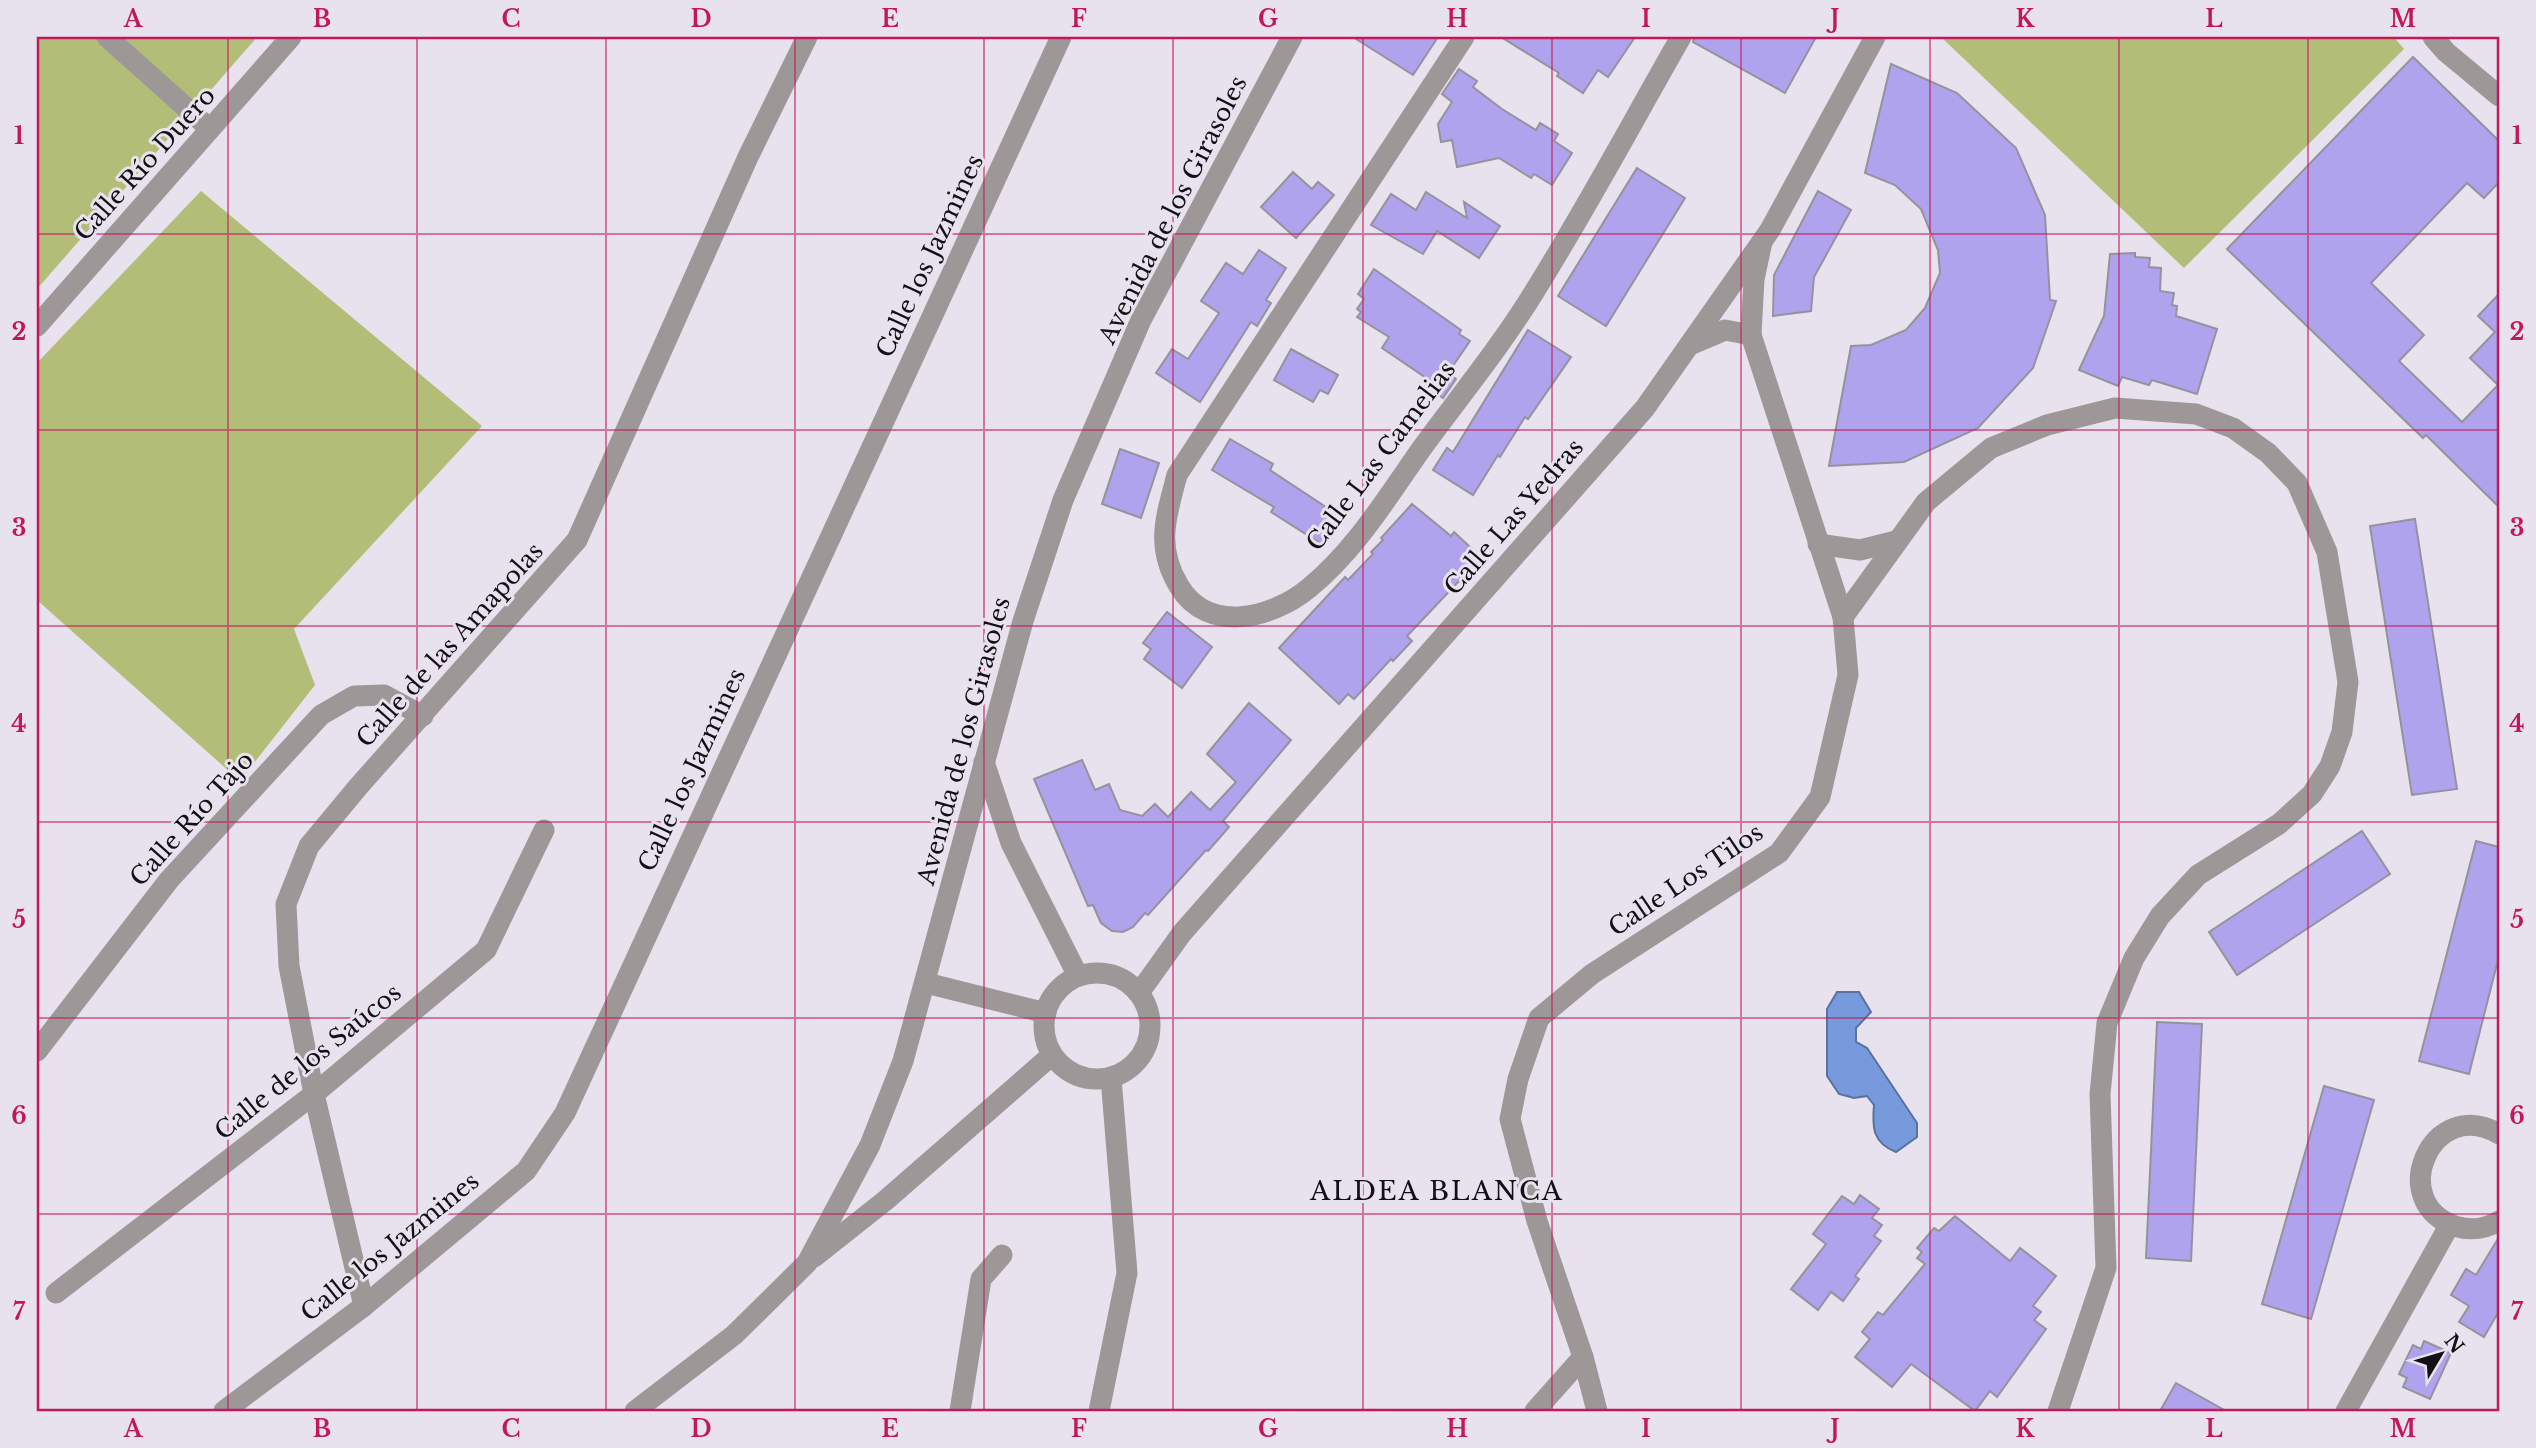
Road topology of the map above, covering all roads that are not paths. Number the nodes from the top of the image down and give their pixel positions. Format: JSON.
{"nodes":[{"id":1,"x":107,"y":37,"type":"edge"},
{"id":2,"x":291,"y":37,"type":"edge"},
{"id":3,"x":807,"y":37,"type":"edge"},
{"id":4,"x":1060,"y":37,"type":"edge"},
{"id":5,"x":1278,"y":37,"type":"edge"},
{"id":6,"x":1292,"y":37,"type":"edge"},
{"id":7,"x":1464,"y":37,"type":"edge"},
{"id":8,"x":1681,"y":37,"type":"edge"},
{"id":9,"x":1873,"y":37,"type":"edge"},
{"id":10,"x":2433,"y":37,"type":"edge"},
{"id":11,"x":1277,"y":67,"type":"junction"},
{"id":12,"x":2499,"y":96,"type":"edge"},
{"id":13,"x":210,"y":129,"type":"junction"},
{"id":14,"x":1762,"y":242,"type":"junction"},
{"id":15,"x":37,"y":326,"type":"edge"},
{"id":16,"x":1751,"y":335,"type":"junction"},
{"id":17,"x":1690,"y":345,"type":"junction"},
{"id":18,"x":1896,"y":541,"type":"junction"},
{"id":19,"x":1818,"y":544,"type":"junction"},
{"id":20,"x":1843,"y":617,"type":"junction"},
{"id":21,"x":423,"y":716,"type":"junction"},
{"id":22,"x":984,"y":762,"type":"junction"},
{"id":23,"x":544,"y":830,"type":"dead end"},
{"id":24,"x":1078,"y":976,"type":"junction"},
{"id":25,"x":926,"y":983,"type":"junction"},
{"id":26,"x":1139,"y":993,"type":"junction"},
{"id":27,"x":1046,"y":1013,"type":"junction"},
{"id":28,"x":37,"y":1051,"type":"edge"},
{"id":29,"x":1052,"y":1055,"type":"junction"},
{"id":30,"x":1111,"y":1078,"type":"junction"},
{"id":31,"x":314,"y":1094,"type":"junction"},
{"id":32,"x":2499,"y":1134,"type":"edge"},
{"id":33,"x":2499,"y":1221,"type":"edge"},
{"id":34,"x":2450,"y":1224,"type":"junction"},
{"id":35,"x":1002,"y":1255,"type":"dead end"},
{"id":36,"x":807,"y":1263,"type":"junction"},
{"id":37,"x":56,"y":1293,"type":"dead end"},
{"id":38,"x":364,"y":1306,"type":"junction"},
{"id":39,"x":1583,"y":1357,"type":"junction"},
{"id":40,"x":224,"y":1411,"type":"edge"},
{"id":41,"x":635,"y":1411,"type":"edge"},
{"id":42,"x":960,"y":1411,"type":"edge"},
{"id":43,"x":1099,"y":1411,"type":"edge"},
{"id":44,"x":1535,"y":1411,"type":"edge"},
{"id":45,"x":1598,"y":1411,"type":"edge"},
{"id":46,"x":2058,"y":1411,"type":"edge"},
{"id":47,"x":2346,"y":1411,"type":"edge"}],
"edges":[{"from":1,"to":13,"type":"street"},
{"from":2,"to":13,"type":"street","name":"Calle Río Duero"},
{"from":3,"to":21,"type":"street","name":"Calle de las Amapolas"},
{"from":4,"to":38,"type":"street","name":"Calle los Jazmines"},
{"from":5,"to":11,"type":"street"},
{"from":6,"to":11,"type":"street","name":"Avenida de los Girasoles"},
{"from":7,"to":8,"type":"street","name":"Calle Las Camelias"},
{"from":9,"to":14,"type":"street","name":"Calle Las Yedras"},
{"from":10,"to":12,"type":"street"},
{"from":11,"to":22,"type":"street","name":"Avenida de los Girasoles"},
{"from":13,"to":15,"type":"street","name":"Calle Río Duero"},
{"from":14,"to":16,"type":"street","name":"Calle Los Tilos"},
{"from":14,"to":17,"type":"street","name":"Calle Las Yedras"},
{"from":16,"to":17,"type":"street"},
{"from":16,"to":19,"type":"street","name":"Calle Los Tilos"},
{"from":17,"to":26,"type":"street","name":"Calle Las Yedras"},
{"from":18,"to":19,"type":"street"},
{"from":18,"to":20,"type":"street"},
{"from":18,"to":46,"type":"street"},
{"from":19,"to":20,"type":"street","name":"Calle Los Tilos"},
{"from":20,"to":39,"type":"street","name":"Calle Los Tilos"},
{"from":21,"to":28,"type":"street","name":"Calle Río Tajo"},
{"from":21,"to":31,"type":"street","name":"Calle de las Amapolas"},
{"from":22,"to":24,"type":"street"},
{"from":22,"to":25,"type":"street","name":"Avenida de los Girasoles"},
{"from":23,"to":31,"type":"street","name":"Calle de los Saúcos"},
{"from":24,"to":26,"type":"street"},
{"from":24,"to":27,"type":"street"},
{"from":25,"to":27,"type":"street"},
{"from":25,"to":36,"type":"street","name":"Avenida de los Girasoles"},
{"from":26,"to":30,"type":"street"},
{"from":27,"to":29,"type":"street"},
{"from":29,"to":30,"type":"street"},
{"from":29,"to":36,"type":"street"},
{"from":30,"to":43,"type":"street"},
{"from":31,"to":37,"type":"street","name":"Calle de los Saúcos"},
{"from":31,"to":38,"type":"street","name":"Calle de las Amapolas"},
{"from":32,"to":34,"type":"street"},
{"from":33,"to":34,"type":"street"},
{"from":34,"to":47,"type":"street"},
{"from":35,"to":42,"type":"street"},
{"from":36,"to":41,"type":"street","name":"Avenida de los Girasoles"},
{"from":38,"to":40,"type":"street","name":"Calle los Jazmines"},
{"from":39,"to":44,"type":"street"},
{"from":39,"to":45,"type":"street","name":"Calle Los Tilos"}]}
